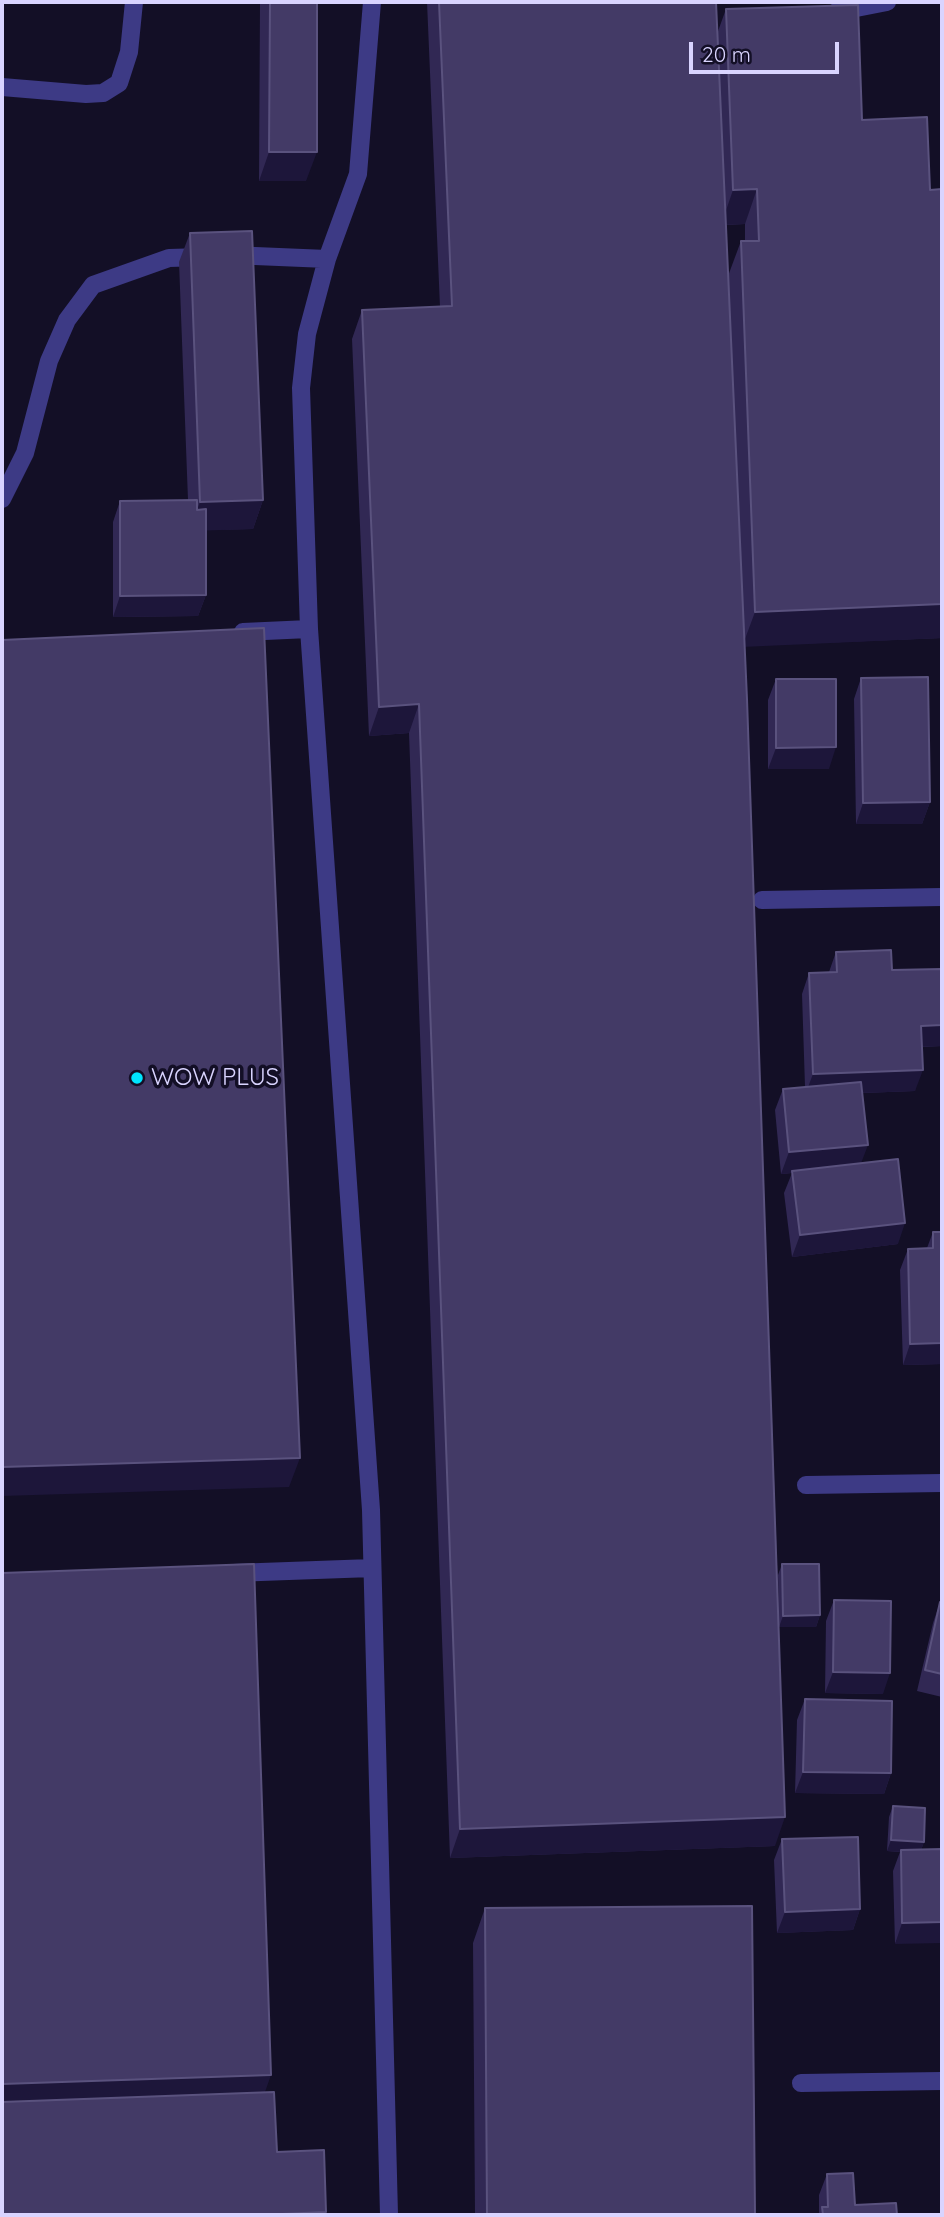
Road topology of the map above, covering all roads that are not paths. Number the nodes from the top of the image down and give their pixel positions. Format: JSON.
{"nodes":[{"id":1,"x":135,"y":2,"type":"edge"},
{"id":2,"x":372,"y":2,"type":"edge"},
{"id":3,"x":887,"y":2,"type":"edge"},
{"id":4,"x":834,"y":12,"type":"edge"},
{"id":5,"x":2,"y":87,"type":"edge"},
{"id":6,"x":327,"y":259,"type":"junction"},
{"id":7,"x":2,"y":499,"type":"edge"},
{"id":8,"x":309,"y":629,"type":"junction"},
{"id":9,"x":228,"y":633,"type":"edge"},
{"id":10,"x":942,"y":897,"type":"edge"},
{"id":11,"x":762,"y":900,"type":"dead end"},
{"id":12,"x":942,"y":1483,"type":"edge"},
{"id":13,"x":806,"y":1485,"type":"dead end"},
{"id":14,"x":372,"y":1568,"type":"junction"},
{"id":15,"x":221,"y":1573,"type":"edge"},
{"id":16,"x":942,"y":2081,"type":"edge"},
{"id":17,"x":801,"y":2083,"type":"dead end"},
{"id":18,"x":389,"y":2215,"type":"edge"}],
"edges":[{"from":1,"to":5,"type":"street"},
{"from":2,"to":6,"type":"street"},
{"from":3,"to":4,"type":"street"},
{"from":6,"to":7,"type":"street"},
{"from":6,"to":8,"type":"street"},
{"from":8,"to":9,"type":"street"},
{"from":8,"to":14,"type":"street"},
{"from":10,"to":11,"type":"street"},
{"from":12,"to":13,"type":"street"},
{"from":14,"to":15,"type":"street"},
{"from":14,"to":18,"type":"street"},
{"from":16,"to":17,"type":"street"}]}
